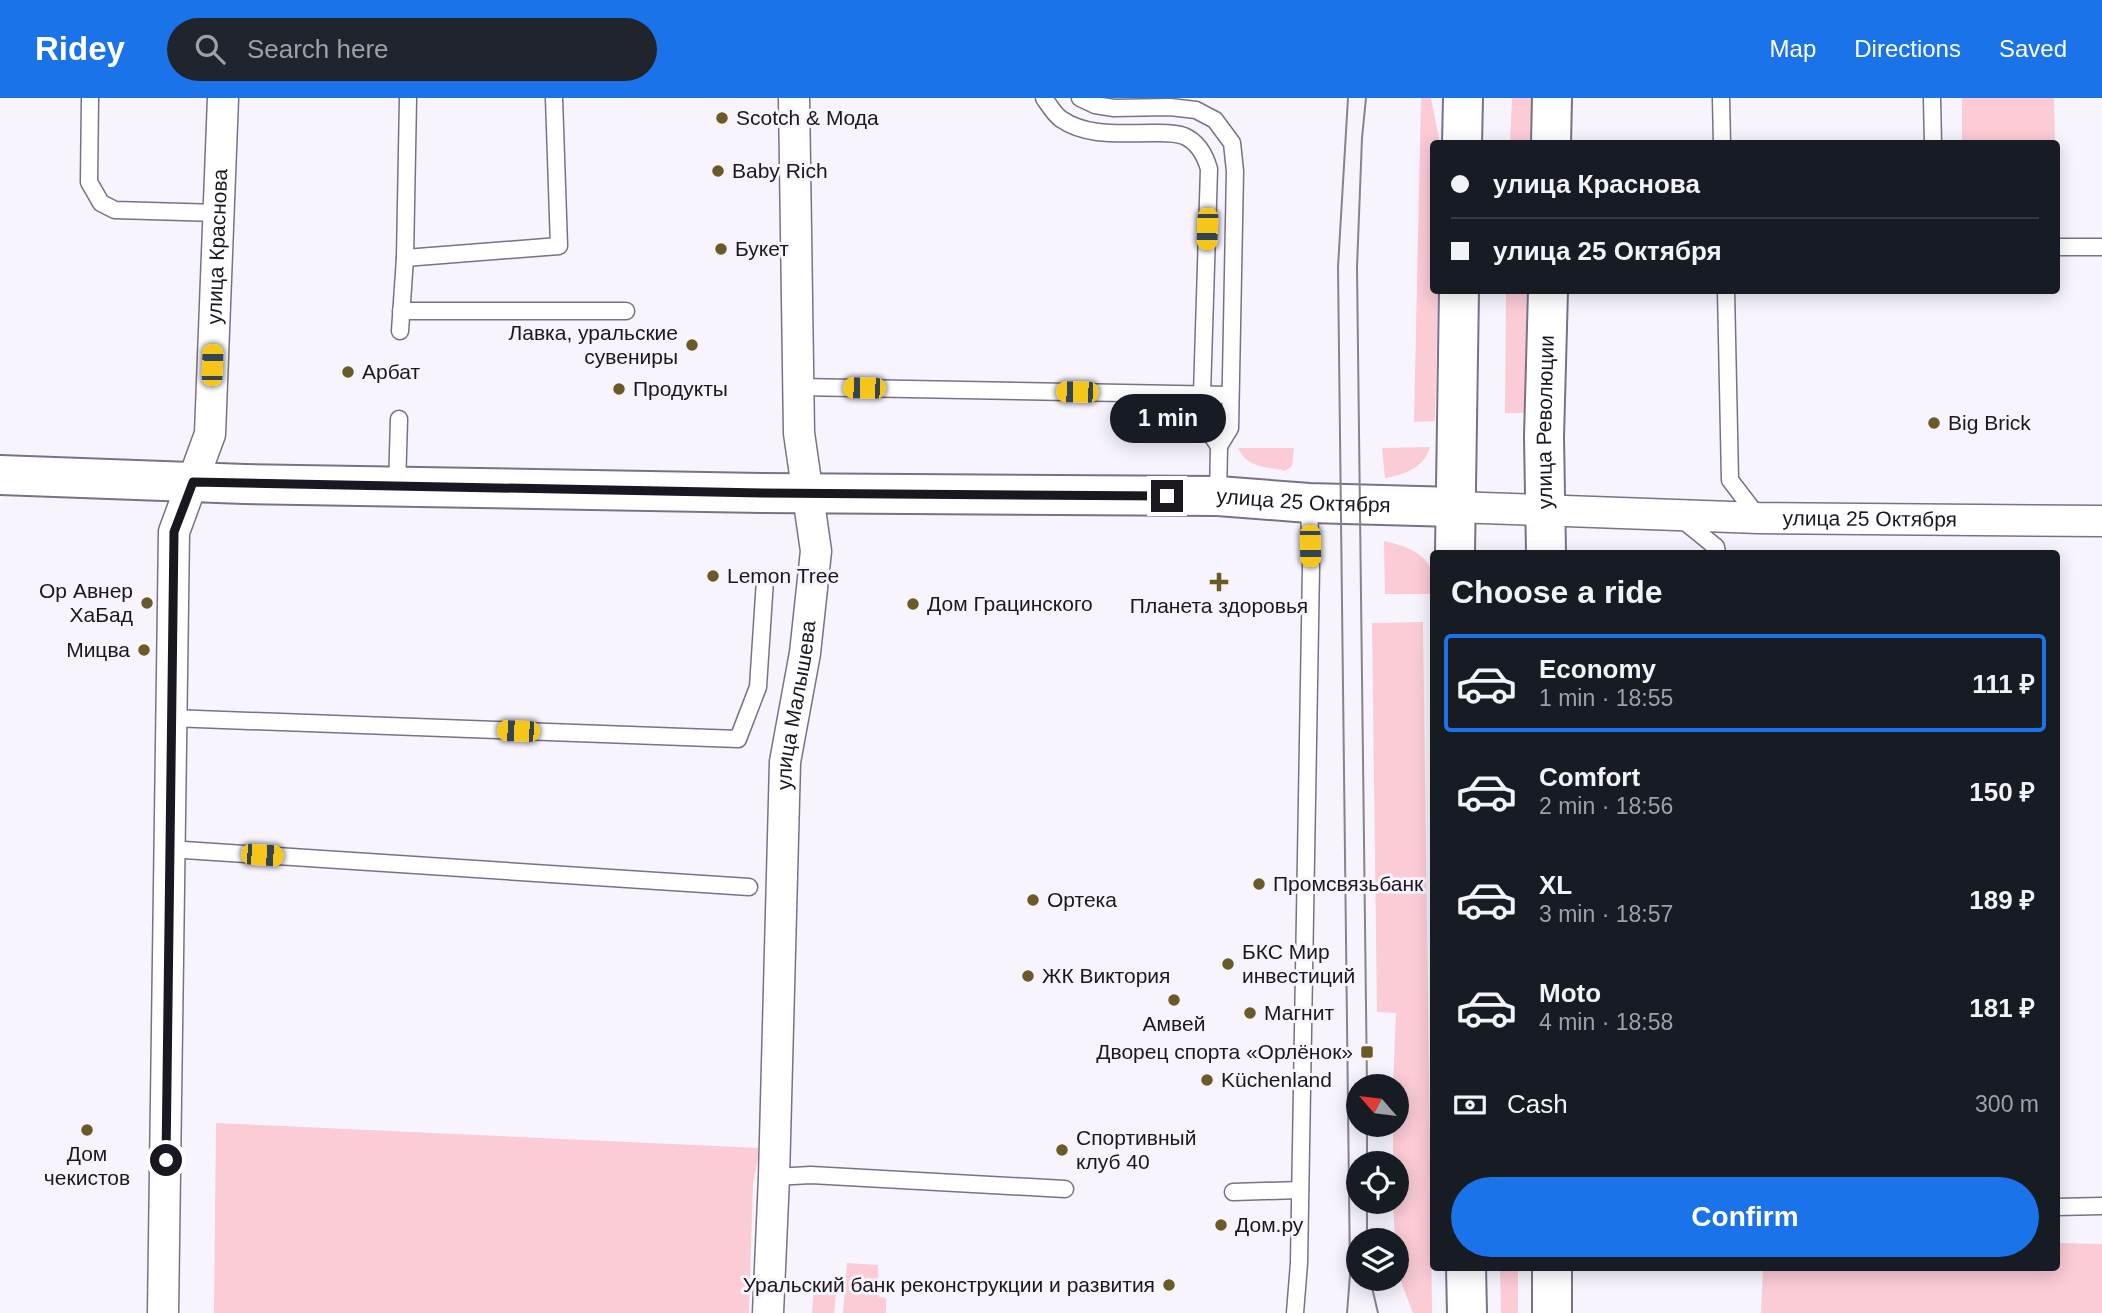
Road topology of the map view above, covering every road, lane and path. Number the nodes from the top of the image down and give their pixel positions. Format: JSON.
{"nodes":[{"id":1,"x":90,"y":98,"type":"edge"},
{"id":2,"x":223,"y":98,"type":"edge"},
{"id":3,"x":408,"y":98,"type":"edge"},
{"id":4,"x":554,"y":98,"type":"edge"},
{"id":5,"x":794,"y":98,"type":"edge"},
{"id":6,"x":1044,"y":98,"type":"edge"},
{"id":7,"x":1080,"y":98,"type":"edge"},
{"id":8,"x":1463,"y":98,"type":"edge"},
{"id":9,"x":1552,"y":98,"type":"edge"},
{"id":10,"x":1721,"y":98,"type":"edge"},
{"id":11,"x":1933,"y":98,"type":"edge"},
{"id":12,"x":1462,"y":140,"type":"edge"},
{"id":13,"x":1551,"y":140,"type":"edge"},
{"id":14,"x":1722,"y":140,"type":"edge"},
{"id":15,"x":1933,"y":140,"type":"edge"},
{"id":16,"x":218,"y":213,"type":"junction"},
{"id":17,"x":2060,"y":247,"type":"edge"},
{"id":18,"x":2102,"y":247,"type":"edge"},
{"id":19,"x":405,"y":258,"type":"junction"},
{"id":20,"x":1459,"y":294,"type":"edge"},
{"id":21,"x":1548,"y":294,"type":"edge"},
{"id":22,"x":1726,"y":294,"type":"edge"},
{"id":23,"x":401,"y":310,"type":"junction"},
{"id":24,"x":626,"y":311,"type":"dead end"},
{"id":25,"x":400,"y":331,"type":"dead end"},
{"id":26,"x":799,"y":387,"type":"junction"},
{"id":27,"x":1202,"y":394,"type":"junction"},
{"id":28,"x":1230,"y":396,"type":"junction"},
{"id":29,"x":398,"y":419,"type":"dead end"},
{"id":30,"x":1219,"y":446,"type":"junction"},
{"id":31,"x":0,"y":475,"type":"edge"},
{"id":32,"x":193,"y":482,"type":"junction"},
{"id":33,"x":397,"y":487,"type":"junction"},
{"id":34,"x":808,"y":493,"type":"junction"},
{"id":35,"x":1218,"y":496,"type":"junction"},
{"id":36,"x":1309,"y":503,"type":"junction"},
{"id":37,"x":1455,"y":507,"type":"junction"},
{"id":38,"x":1545,"y":511,"type":"junction"},
{"id":39,"x":1675,"y":515,"type":"junction"},
{"id":40,"x":1759,"y":518,"type":"junction"},
{"id":41,"x":2102,"y":521,"type":"edge"},
{"id":42,"x":1455,"y":550,"type":"edge"},
{"id":43,"x":1546,"y":550,"type":"edge"},
{"id":44,"x":1716,"y":550,"type":"edge"},
{"id":45,"x":765,"y":580,"type":"dead end"},
{"id":46,"x":171,"y":718,"type":"junction"},
{"id":47,"x":169,"y":849,"type":"junction"},
{"id":48,"x":749,"y":887,"type":"dead end"},
{"id":49,"x":774,"y":1177,"type":"junction"},
{"id":50,"x":1065,"y":1189,"type":"dead end"},
{"id":51,"x":1300,"y":1190,"type":"junction"},
{"id":52,"x":1233,"y":1192,"type":"dead end"},
{"id":53,"x":2102,"y":1206,"type":"edge"},
{"id":54,"x":2060,"y":1207,"type":"edge"},
{"id":55,"x":1466,"y":1271,"type":"edge"},
{"id":56,"x":1552,"y":1271,"type":"edge"},
{"id":57,"x":163,"y":1313,"type":"edge"},
{"id":58,"x":768,"y":1313,"type":"edge"},
{"id":59,"x":1295,"y":1313,"type":"edge"},
{"id":60,"x":1467,"y":1313,"type":"edge"},
{"id":61,"x":1552,"y":1313,"type":"edge"}],
"edges":[{"from":1,"to":16,"type":"lane"},
{"from":2,"to":16,"type":"street","name":"улица Краснова"},
{"from":3,"to":19,"type":"lane"},
{"from":4,"to":19,"type":"lane"},
{"from":5,"to":26,"type":"street","name":"улица Малышева"},
{"from":6,"to":27,"type":"lane"},
{"from":7,"to":28,"type":"lane"},
{"from":8,"to":12,"type":"street"},
{"from":9,"to":13,"type":"street"},
{"from":10,"to":14,"type":"lane"},
{"from":11,"to":15,"type":"lane"},
{"from":16,"to":32,"type":"street","name":"улица Краснова"},
{"from":17,"to":18,"type":"lane"},
{"from":19,"to":23,"type":"lane"},
{"from":20,"to":37,"type":"street"},
{"from":21,"to":38,"type":"street","name":"улица Революции"},
{"from":22,"to":40,"type":"lane"},
{"from":23,"to":24,"type":"lane"},
{"from":23,"to":25,"type":"lane"},
{"from":26,"to":27,"type":"lane"},
{"from":26,"to":34,"type":"street","name":"улица Малышева"},
{"from":27,"to":28,"type":"lane"},
{"from":27,"to":30,"type":"lane"},
{"from":28,"to":30,"type":"lane"},
{"from":29,"to":33,"type":"lane"},
{"from":30,"to":35,"type":"lane"},
{"from":31,"to":32,"type":"street","name":"улица 25 Октября"},
{"from":32,"to":33,"type":"street","name":"улица 25 Октября"},
{"from":32,"to":46,"type":"street","name":"улица Краснова"},
{"from":33,"to":34,"type":"street","name":"улица 25 Октября"},
{"from":34,"to":35,"type":"street","name":"улица 25 Октября"},
{"from":34,"to":49,"type":"street","name":"улица Малышева"},
{"from":35,"to":36,"type":"street","name":"улица 25 Октября"},
{"from":36,"to":37,"type":"street","name":"улица 25 Октября"},
{"from":36,"to":51,"type":"lane"},
{"from":37,"to":38,"type":"street","name":"улица 25 Октября"},
{"from":37,"to":42,"type":"street"},
{"from":38,"to":39,"type":"street","name":"улица 25 Октября"},
{"from":38,"to":43,"type":"street","name":"улица Революции"},
{"from":39,"to":40,"type":"street","name":"улица 25 Октября"},
{"from":39,"to":44,"type":"lane"},
{"from":40,"to":41,"type":"street","name":"улица 25 Октября"},
{"from":45,"to":46,"type":"lane"},
{"from":46,"to":47,"type":"street","name":"улица Краснова"},
{"from":47,"to":48,"type":"lane"},
{"from":47,"to":57,"type":"street","name":"улица Краснова"},
{"from":49,"to":50,"type":"lane"},
{"from":49,"to":58,"type":"street","name":"улица Малышева"},
{"from":51,"to":52,"type":"lane"},
{"from":51,"to":59,"type":"lane"},
{"from":53,"to":54,"type":"lane"},
{"from":55,"to":60,"type":"street"},
{"from":56,"to":61,"type":"street"}]}
